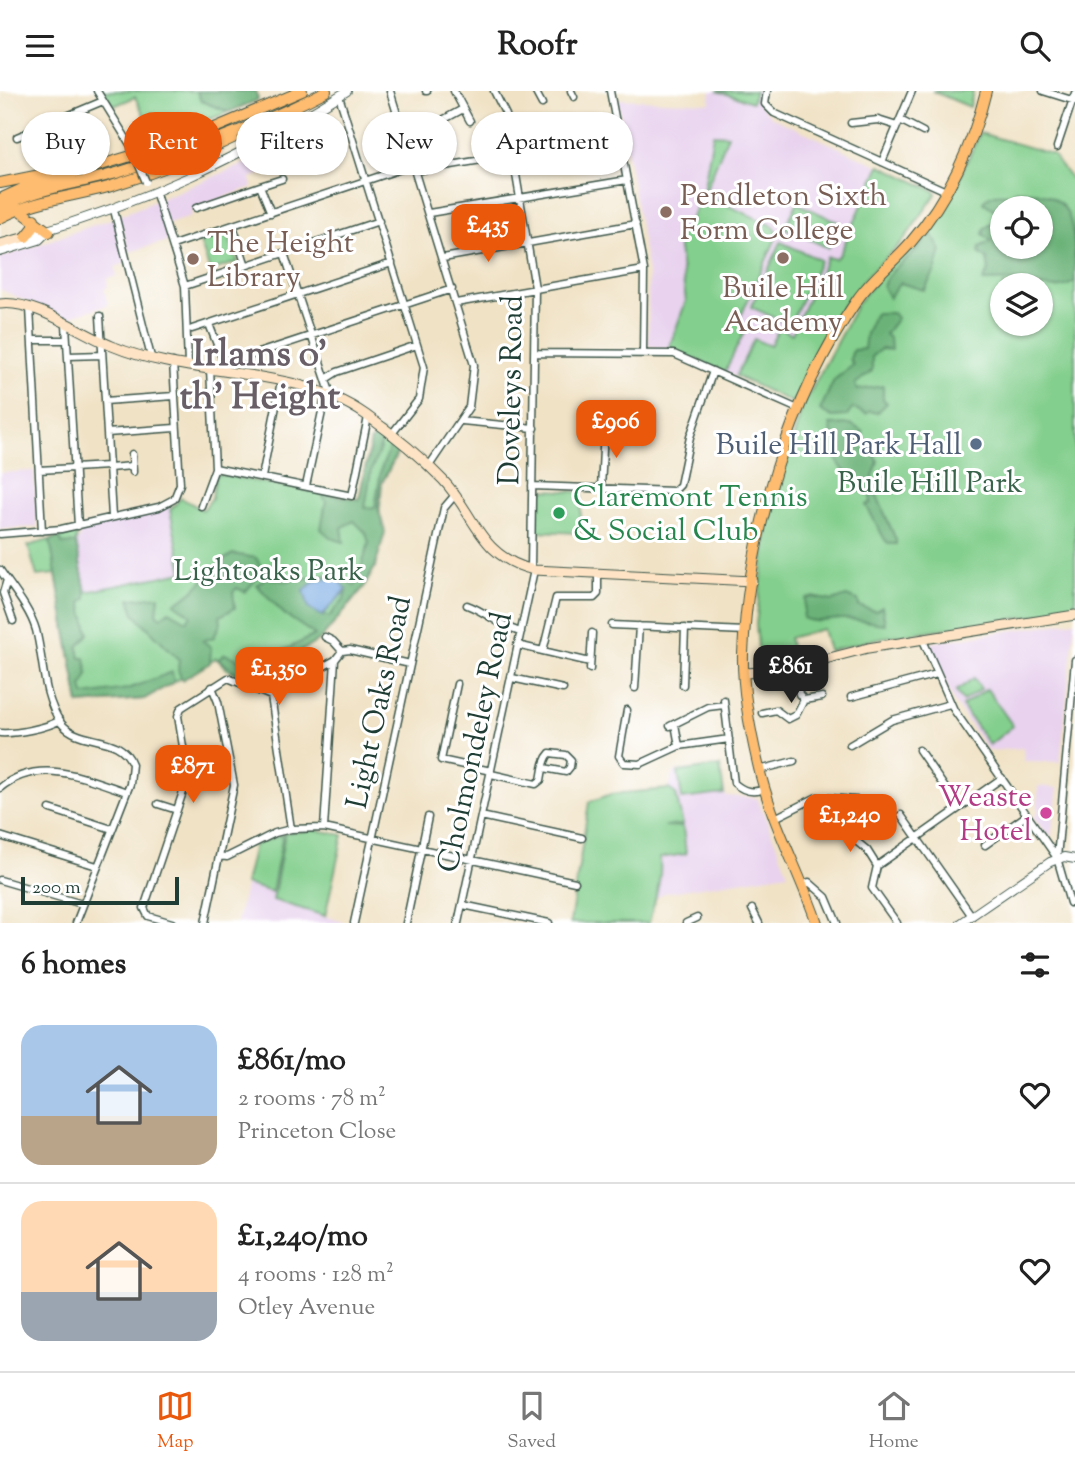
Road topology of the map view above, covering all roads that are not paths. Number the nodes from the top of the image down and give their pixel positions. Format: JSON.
{"nodes":[{"id":1,"x":97,"y":91,"type":"edge"},
{"id":2,"x":302,"y":91,"type":"edge"},
{"id":3,"x":326,"y":91,"type":"edge"},
{"id":4,"x":347,"y":91,"type":"edge"},
{"id":5,"x":390,"y":91,"type":"edge"},
{"id":6,"x":454,"y":91,"type":"edge"},
{"id":7,"x":494,"y":91,"type":"edge"},
{"id":8,"x":535,"y":91,"type":"edge"},
{"id":9,"x":610,"y":91,"type":"edge"},
{"id":10,"x":767,"y":91,"type":"edge"},
{"id":11,"x":986,"y":91,"type":"edge"},
{"id":12,"x":1043,"y":91,"type":"edge"},
{"id":13,"x":909,"y":92,"type":"edge"},
{"id":14,"x":339,"y":96,"type":"junction"},
{"id":15,"x":1074,"y":98,"type":"edge"},
{"id":16,"x":103,"y":101,"type":"junction"},
{"id":17,"x":542,"y":104,"type":"dead end"},
{"id":18,"x":463,"y":109,"type":"junction"},
{"id":19,"x":286,"y":112,"type":"edge"},
{"id":20,"x":397,"y":112,"type":"edge"},
{"id":21,"x":457,"y":112,"type":"edge"},
{"id":22,"x":504,"y":112,"type":"edge"},
{"id":23,"x":615,"y":112,"type":"edge"},
{"id":24,"x":470,"y":121,"type":"dead end"},
{"id":25,"x":851,"y":123,"type":"dead end"},
{"id":26,"x":898,"y":123,"type":"junction"},
{"id":27,"x":236,"y":130,"type":"edge"},
{"id":28,"x":923,"y":132,"type":"dead end"},
{"id":29,"x":236,"y":135,"type":"edge"},
{"id":30,"x":17,"y":137,"type":"dead end"},
{"id":31,"x":1058,"y":147,"type":"dead end"},
{"id":32,"x":119,"y":161,"type":"junction"},
{"id":33,"x":882,"y":162,"type":"junction"},
{"id":34,"x":386,"y":175,"type":"edge"},
{"id":35,"x":416,"y":175,"type":"edge"},
{"id":36,"x":517,"y":175,"type":"edge"},
{"id":37,"x":626,"y":175,"type":"edge"},
{"id":38,"x":282,"y":179,"type":"dead end"},
{"id":39,"x":366,"y":180,"type":"junction"},
{"id":40,"x":627,"y":180,"type":"junction"},
{"id":41,"x":0,"y":183,"type":"edge"},
{"id":42,"x":260,"y":186,"type":"junction"},
{"id":43,"x":946,"y":191,"type":"junction"},
{"id":44,"x":154,"y":195,"type":"junction"},
{"id":45,"x":0,"y":198,"type":"edge"},
{"id":46,"x":520,"y":198,"type":"junction"},
{"id":47,"x":0,"y":208,"type":"edge"},
{"id":48,"x":196,"y":208,"type":"dead end"},
{"id":49,"x":18,"y":209,"type":"junction"},
{"id":50,"x":114,"y":210,"type":"junction"},
{"id":51,"x":271,"y":213,"type":"junction"},
{"id":52,"x":429,"y":213,"type":"junction"},
{"id":53,"x":0,"y":218,"type":"edge"},
{"id":54,"x":34,"y":219,"type":"junction"},
{"id":55,"x":379,"y":221,"type":"junction"},
{"id":56,"x":636,"y":224,"type":"junction"},
{"id":57,"x":233,"y":226,"type":"junction"},
{"id":58,"x":47,"y":233,"type":"junction"},
{"id":59,"x":26,"y":236,"type":"junction"},
{"id":60,"x":527,"y":243,"type":"junction"},
{"id":61,"x":0,"y":244,"type":"edge"},
{"id":62,"x":173,"y":245,"type":"junction"},
{"id":63,"x":0,"y":252,"type":"edge"},
{"id":64,"x":284,"y":253,"type":"junction"},
{"id":65,"x":443,"y":258,"type":"junction"},
{"id":66,"x":391,"y":263,"type":"junction"},
{"id":67,"x":246,"y":266,"type":"junction"},
{"id":68,"x":644,"y":270,"type":"junction"},
{"id":69,"x":185,"y":286,"type":"junction"},
{"id":70,"x":535,"y":288,"type":"junction"},
{"id":71,"x":452,"y":289,"type":"junction"},
{"id":72,"x":297,"y":294,"type":"junction"},
{"id":73,"x":456,"y":303,"type":"junction"},
{"id":74,"x":0,"y":304,"type":"edge"},
{"id":75,"x":404,"y":304,"type":"junction"},
{"id":76,"x":30,"y":308,"type":"junction"},
{"id":77,"x":100,"y":316,"type":"dead end"},
{"id":78,"x":209,"y":324,"type":"junction"},
{"id":79,"x":66,"y":325,"type":"junction"},
{"id":80,"x":192,"y":329,"type":"dead end"},
{"id":81,"x":311,"y":335,"type":"junction"},
{"id":82,"x":32,"y":340,"type":"junction"},
{"id":83,"x":66,"y":340,"type":"junction"},
{"id":84,"x":102,"y":341,"type":"junction"},
{"id":85,"x":417,"y":345,"type":"junction"},
{"id":86,"x":535,"y":353,"type":"junction"},
{"id":87,"x":643,"y":353,"type":"junction"},
{"id":88,"x":102,"y":355,"type":"junction"},
{"id":89,"x":68,"y":356,"type":"junction"},
{"id":90,"x":151,"y":357,"type":"junction"},
{"id":91,"x":173,"y":362,"type":"junction"},
{"id":92,"x":188,"y":365,"type":"junction"},
{"id":93,"x":223,"y":368,"type":"junction"},
{"id":94,"x":210,"y":369,"type":"junction"},
{"id":95,"x":713,"y":371,"type":"junction"},
{"id":96,"x":326,"y":379,"type":"junction"},
{"id":97,"x":281,"y":381,"type":"junction"},
{"id":98,"x":329,"y":394,"type":"junction"},
{"id":99,"x":174,"y":397,"type":"junction"},
{"id":100,"x":105,"y":401,"type":"junction"},
{"id":101,"x":798,"y":409,"type":"junction"},
{"id":102,"x":368,"y":417,"type":"junction"},
{"id":103,"x":462,"y":421,"type":"junction"},
{"id":104,"x":175,"y":428,"type":"junction"},
{"id":105,"x":534,"y":428,"type":"junction"},
{"id":106,"x":604,"y":429,"type":"dead end"},
{"id":107,"x":107,"y":433,"type":"junction"},
{"id":108,"x":391,"y":435,"type":"junction"},
{"id":109,"x":132,"y":454,"type":"dead end"},
{"id":110,"x":429,"y":466,"type":"junction"},
{"id":111,"x":108,"y":467,"type":"junction"},
{"id":112,"x":74,"y":468,"type":"junction"},
{"id":113,"x":215,"y":468,"type":"junction"},
{"id":114,"x":39,"y":470,"type":"junction"},
{"id":115,"x":262,"y":477,"type":"junction"},
{"id":116,"x":306,"y":486,"type":"junction"},
{"id":117,"x":532,"y":486,"type":"junction"},
{"id":118,"x":601,"y":489,"type":"junction"},
{"id":119,"x":455,"y":495,"type":"junction"},
{"id":120,"x":201,"y":506,"type":"dead end"},
{"id":121,"x":112,"y":517,"type":"junction"},
{"id":122,"x":78,"y":526,"type":"junction"},
{"id":123,"x":42,"y":531,"type":"junction"},
{"id":124,"x":0,"y":534,"type":"edge"},
{"id":125,"x":532,"y":569,"type":"junction"},
{"id":126,"x":0,"y":570,"type":"edge"},
{"id":127,"x":598,"y":573,"type":"junction"},
{"id":128,"x":7,"y":580,"type":"junction"},
{"id":129,"x":752,"y":581,"type":"junction"},
{"id":130,"x":467,"y":605,"type":"dead end"},
{"id":131,"x":1075,"y":615,"type":"edge"},
{"id":132,"x":13,"y":621,"type":"dead end"},
{"id":133,"x":612,"y":625,"type":"dead end"},
{"id":134,"x":639,"y":626,"type":"junction"},
{"id":135,"x":685,"y":628,"type":"junction"},
{"id":136,"x":745,"y":631,"type":"junction"},
{"id":137,"x":521,"y":632,"type":"junction"},
{"id":138,"x":592,"y":633,"type":"dead end"},
{"id":139,"x":325,"y":638,"type":"dead end"},
{"id":140,"x":922,"y":638,"type":"junction"},
{"id":141,"x":517,"y":645,"type":"junction"},
{"id":142,"x":342,"y":651,"type":"junction"},
{"id":143,"x":543,"y":651,"type":"junction"},
{"id":144,"x":335,"y":660,"type":"junction"},
{"id":145,"x":1075,"y":660,"type":"edge"},
{"id":146,"x":410,"y":664,"type":"junction"},
{"id":147,"x":794,"y":667,"type":"junction"},
{"id":148,"x":744,"y":673,"type":"junction"},
{"id":149,"x":937,"y":674,"type":"junction"},
{"id":150,"x":512,"y":678,"type":"junction"},
{"id":151,"x":457,"y":684,"type":"dead end"},
{"id":152,"x":683,"y":685,"type":"dead end"},
{"id":153,"x":212,"y":687,"type":"junction"},
{"id":154,"x":635,"y":688,"type":"dead end"},
{"id":155,"x":564,"y":689,"type":"dead end"},
{"id":156,"x":271,"y":696,"type":"junction"},
{"id":157,"x":822,"y":697,"type":"dead end"},
{"id":158,"x":851,"y":697,"type":"dead end"},
{"id":159,"x":804,"y":700,"type":"junction"},
{"id":160,"x":950,"y":704,"type":"junction"},
{"id":161,"x":627,"y":710,"type":"dead end"},
{"id":162,"x":762,"y":713,"type":"dead end"},
{"id":163,"x":1072,"y":719,"type":"edge"},
{"id":164,"x":60,"y":720,"type":"junction"},
{"id":165,"x":0,"y":733,"type":"edge"},
{"id":166,"x":729,"y":739,"type":"junction"},
{"id":167,"x":679,"y":746,"type":"junction"},
{"id":168,"x":855,"y":746,"type":"dead end"},
{"id":169,"x":919,"y":750,"type":"dead end"},
{"id":170,"x":794,"y":761,"type":"dead end"},
{"id":171,"x":544,"y":768,"type":"junction"},
{"id":172,"x":1065,"y":768,"type":"junction"},
{"id":173,"x":759,"y":770,"type":"junction"},
{"id":174,"x":1075,"y":771,"type":"edge"},
{"id":175,"x":491,"y":772,"type":"junction"},
{"id":176,"x":1002,"y":778,"type":"junction"},
{"id":177,"x":0,"y":788,"type":"edge"},
{"id":178,"x":764,"y":789,"type":"junction"},
{"id":179,"x":127,"y":792,"type":"junction"},
{"id":180,"x":867,"y":801,"type":"dead end"},
{"id":181,"x":158,"y":804,"type":"dead end"},
{"id":182,"x":959,"y":808,"type":"junction"},
{"id":183,"x":50,"y":809,"type":"dead end"},
{"id":184,"x":177,"y":810,"type":"junction"},
{"id":185,"x":901,"y":815,"type":"dead end"},
{"id":186,"x":1027,"y":815,"type":"junction"},
{"id":187,"x":481,"y":816,"type":"junction"},
{"id":188,"x":428,"y":817,"type":"dead end"},
{"id":189,"x":775,"y":818,"type":"junction"},
{"id":190,"x":324,"y":828,"type":"junction"},
{"id":191,"x":840,"y":828,"type":"dead end"},
{"id":192,"x":112,"y":829,"type":"junction"},
{"id":193,"x":292,"y":829,"type":"junction"},
{"id":194,"x":0,"y":836,"type":"edge"},
{"id":195,"x":372,"y":838,"type":"junction"},
{"id":196,"x":582,"y":838,"type":"dead end"},
{"id":197,"x":916,"y":838,"type":"junction"},
{"id":198,"x":1046,"y":841,"type":"junction"},
{"id":199,"x":1059,"y":844,"type":"junction"},
{"id":200,"x":985,"y":845,"type":"dead end"},
{"id":201,"x":422,"y":850,"type":"junction"},
{"id":202,"x":219,"y":856,"type":"junction"},
{"id":203,"x":1057,"y":858,"type":"junction"},
{"id":204,"x":1075,"y":859,"type":"edge"},
{"id":205,"x":472,"y":860,"type":"junction"},
{"id":206,"x":97,"y":866,"type":"junction"},
{"id":207,"x":877,"y":866,"type":"junction"},
{"id":208,"x":0,"y":880,"type":"edge"},
{"id":209,"x":575,"y":882,"type":"dead end"},
{"id":210,"x":802,"y":885,"type":"junction"},
{"id":211,"x":1070,"y":903,"type":"dead end"},
{"id":212,"x":82,"y":904,"type":"junction"},
{"id":213,"x":463,"y":905,"type":"junction"},
{"id":214,"x":752,"y":909,"type":"dead end"},
{"id":215,"x":972,"y":916,"type":"junction"},
{"id":216,"x":697,"y":918,"type":"dead end"},
{"id":217,"x":816,"y":920,"type":"edge"},
{"id":218,"x":76,"y":923,"type":"edge"},
{"id":219,"x":172,"y":923,"type":"edge"},
{"id":220,"x":205,"y":923,"type":"edge"},
{"id":221,"x":354,"y":923,"type":"edge"},
{"id":222,"x":406,"y":923,"type":"edge"},
{"id":223,"x":458,"y":923,"type":"edge"},
{"id":224,"x":549,"y":923,"type":"edge"},
{"id":225,"x":686,"y":923,"type":"edge"},
{"id":226,"x":759,"y":923,"type":"edge"},
{"id":227,"x":805,"y":923,"type":"edge"},
{"id":228,"x":837,"y":923,"type":"edge"},
{"id":229,"x":897,"y":923,"type":"edge"},
{"id":230,"x":961,"y":923,"type":"edge"}],
"edges":[{"from":1,"to":16,"type":"street"},
{"from":2,"to":32,"type":"main road"},
{"from":3,"to":19,"type":"main road"},
{"from":4,"to":14,"type":"street"},
{"from":5,"to":20,"type":"street"},
{"from":6,"to":18,"type":"street"},
{"from":7,"to":22,"type":"street","name":"Doveleys Road"},
{"from":8,"to":17,"type":"street"},
{"from":9,"to":23,"type":"street"},
{"from":10,"to":33,"type":"street"},
{"from":11,"to":43,"type":"main road"},
{"from":12,"to":15,"type":"street"},
{"from":13,"to":26,"type":"street"},
{"from":14,"to":39,"type":"street"},
{"from":14,"to":44,"type":"street"},
{"from":15,"to":31,"type":"street"},
{"from":16,"to":30,"type":"street"},
{"from":16,"to":44,"type":"street","bridge":true},
{"from":18,"to":21,"type":"street"},
{"from":18,"to":24,"type":"street"},
{"from":25,"to":26,"type":"street"},
{"from":26,"to":28,"type":"street"},
{"from":26,"to":33,"type":"street"},
{"from":27,"to":47,"type":"main road"},
{"from":29,"to":49,"type":"main road"},
{"from":32,"to":41,"type":"main road"},
{"from":32,"to":45,"type":"main road"},
{"from":33,"to":43,"type":"street"},
{"from":34,"to":39,"type":"street"},
{"from":35,"to":52,"type":"street"},
{"from":36,"to":46,"type":"street","name":"Doveleys Road"},
{"from":37,"to":40,"type":"street"},
{"from":38,"to":42,"type":"street"},
{"from":39,"to":51,"type":"street"},
{"from":39,"to":55,"type":"street"},
{"from":40,"to":46,"type":"street"},
{"from":40,"to":56,"type":"street"},
{"from":42,"to":48,"type":"street"},
{"from":42,"to":51,"type":"street"},
{"from":43,"to":101,"type":"main road"},
{"from":44,"to":50,"type":"street"},
{"from":44,"to":62,"type":"street"},
{"from":46,"to":52,"type":"street"},
{"from":46,"to":60,"type":"street","name":"Doveleys Road"},
{"from":49,"to":53,"type":"main road"},
{"from":49,"to":54,"type":"main road"},
{"from":50,"to":58,"type":"street"},
{"from":50,"to":90,"type":"street"},
{"from":51,"to":57,"type":"street"},
{"from":52,"to":65,"type":"street"},
{"from":54,"to":58,"type":"main road"},
{"from":54,"to":59,"type":"main road"},
{"from":55,"to":64,"type":"street"},
{"from":55,"to":66,"type":"street"},
{"from":56,"to":60,"type":"street"},
{"from":56,"to":68,"type":"street"},
{"from":57,"to":62,"type":"street"},
{"from":57,"to":67,"type":"street"},
{"from":58,"to":59,"type":"street"},
{"from":58,"to":63,"type":"street"},
{"from":59,"to":61,"type":"main road"},
{"from":60,"to":65,"type":"street"},
{"from":60,"to":70,"type":"street","name":"Doveleys Road"},
{"from":62,"to":69,"type":"street"},
{"from":64,"to":67,"type":"street"},
{"from":64,"to":72,"type":"street"},
{"from":65,"to":71,"type":"street"},
{"from":66,"to":72,"type":"street"},
{"from":66,"to":75,"type":"street"},
{"from":67,"to":69,"type":"street"},
{"from":68,"to":70,"type":"street"},
{"from":68,"to":87,"type":"street"},
{"from":69,"to":92,"type":"street"},
{"from":70,"to":73,"type":"street"},
{"from":70,"to":86,"type":"street","name":"Doveleys Road"},
{"from":71,"to":73,"type":"street"},
{"from":71,"to":75,"type":"street"},
{"from":72,"to":78,"type":"street"},
{"from":72,"to":81,"type":"street"},
{"from":73,"to":103,"type":"street"},
{"from":74,"to":76,"type":"main road"},
{"from":75,"to":81,"type":"street"},
{"from":75,"to":85,"type":"street"},
{"from":76,"to":79,"type":"main road"},
{"from":76,"to":82,"type":"street"},
{"from":77,"to":84,"type":"street"},
{"from":78,"to":80,"type":"street"},
{"from":78,"to":93,"type":"street"},
{"from":79,"to":83,"type":"street"},
{"from":79,"to":84,"type":"main road"},
{"from":81,"to":93,"type":"street"},
{"from":81,"to":96,"type":"street"},
{"from":82,"to":83,"type":"street"},
{"from":82,"to":114,"type":"street"},
{"from":83,"to":89,"type":"street"},
{"from":84,"to":88,"type":"street"},
{"from":84,"to":90,"type":"main road"},
{"from":85,"to":96,"type":"street"},
{"from":85,"to":108,"type":"street"},
{"from":86,"to":87,"type":"street"},
{"from":86,"to":105,"type":"street","name":"Doveleys Road"},
{"from":87,"to":95,"type":"street"},
{"from":88,"to":89,"type":"street"},
{"from":88,"to":100,"type":"street"},
{"from":89,"to":112,"type":"street"},
{"from":90,"to":91,"type":"main road"},
{"from":91,"to":92,"type":"main road"},
{"from":91,"to":99,"type":"street"},
{"from":92,"to":94,"type":"main road"},
{"from":93,"to":94,"type":"main road"},
{"from":93,"to":97,"type":"main road"},
{"from":94,"to":113,"type":"street"},
{"from":95,"to":101,"type":"street"},
{"from":95,"to":118,"type":"street"},
{"from":96,"to":98,"type":"street"},
{"from":97,"to":98,"type":"main road"},
{"from":97,"to":115,"type":"street"},
{"from":98,"to":102,"type":"main road"},
{"from":98,"to":116,"type":"street"},
{"from":99,"to":100,"type":"street"},
{"from":99,"to":104,"type":"street"},
{"from":100,"to":107,"type":"street"},
{"from":101,"to":129,"type":"main road"},
{"from":102,"to":108,"type":"main road"},
{"from":102,"to":116,"type":"street"},
{"from":103,"to":105,"type":"street"},
{"from":103,"to":110,"type":"street"},
{"from":104,"to":107,"type":"street"},
{"from":104,"to":121,"type":"street"},
{"from":105,"to":117,"type":"street","name":"Doveleys Road"},
{"from":106,"to":118,"type":"street"},
{"from":107,"to":111,"type":"street"},
{"from":108,"to":110,"type":"main road"},
{"from":109,"to":111,"type":"street"},
{"from":110,"to":119,"type":"main road"},
{"from":111,"to":112,"type":"street"},
{"from":111,"to":121,"type":"street"},
{"from":112,"to":114,"type":"street"},
{"from":112,"to":122,"type":"street"},
{"from":113,"to":115,"type":"street"},
{"from":113,"to":120,"type":"street"},
{"from":114,"to":123,"type":"street"},
{"from":115,"to":116,"type":"street"},
{"from":117,"to":118,"type":"street"},
{"from":117,"to":125,"type":"street","name":"Doveleys Road"},
{"from":119,"to":125,"type":"main road"},
{"from":119,"to":146,"type":"street","name":"Light Oaks Road"},
{"from":121,"to":122,"type":"street"},
{"from":122,"to":123,"type":"street"},
{"from":123,"to":124,"type":"street"},
{"from":125,"to":127,"type":"main road"},
{"from":125,"to":137,"type":"street","name":"Cholmondeley Road"},
{"from":126,"to":128,"type":"street"},
{"from":127,"to":129,"type":"main road"},
{"from":127,"to":143,"type":"street"},
{"from":128,"to":132,"type":"street"},
{"from":128,"to":164,"type":"street"},
{"from":129,"to":136,"type":"main road"},
{"from":130,"to":137,"type":"street"},
{"from":131,"to":140,"type":"main road"},
{"from":133,"to":134,"type":"street"},
{"from":134,"to":135,"type":"street"},
{"from":134,"to":154,"type":"street"},
{"from":135,"to":136,"type":"street"},
{"from":135,"to":152,"type":"street"},
{"from":136,"to":148,"type":"main road"},
{"from":137,"to":141,"type":"street","name":"Cholmondeley Road"},
{"from":138,"to":143,"type":"street"},
{"from":139,"to":142,"type":"street"},
{"from":140,"to":147,"type":"main road"},
{"from":140,"to":149,"type":"street"},
{"from":141,"to":143,"type":"street"},
{"from":141,"to":150,"type":"street","name":"Cholmondeley Road"},
{"from":142,"to":144,"type":"street"},
{"from":142,"to":146,"type":"street"},
{"from":144,"to":156,"type":"street"},
{"from":144,"to":190,"type":"street"},
{"from":145,"to":163,"type":"street"},
{"from":146,"to":195,"type":"street","name":"Light Oaks Road"},
{"from":147,"to":148,"type":"main road"},
{"from":147,"to":159,"type":"street"},
{"from":148,"to":173,"type":"main road"},
{"from":149,"to":158,"type":"street"},
{"from":149,"to":160,"type":"street"},
{"from":150,"to":155,"type":"street"},
{"from":150,"to":175,"type":"street","name":"Cholmondeley Road"},
{"from":151,"to":175,"type":"street"},
{"from":153,"to":156,"type":"street"},
{"from":153,"to":184,"type":"street"},
{"from":153,"to":202,"type":"street"},
{"from":156,"to":193,"type":"street"},
{"from":157,"to":159,"type":"street"},
{"from":159,"to":162,"type":"street"},
{"from":160,"to":168,"type":"street"},
{"from":160,"to":176,"type":"street"},
{"from":161,"to":167,"type":"street"},
{"from":163,"to":172,"type":"street"},
{"from":164,"to":165,"type":"street"},
{"from":164,"to":179,"type":"street"},
{"from":166,"to":167,"type":"street"},
{"from":166,"to":167,"type":"street"},
{"from":166,"to":178,"type":"street"},
{"from":169,"to":182,"type":"street"},
{"from":170,"to":173,"type":"street"},
{"from":171,"to":171,"type":"street"},
{"from":171,"to":175,"type":"street"},
{"from":172,"to":174,"type":"street"},
{"from":172,"to":199,"type":"street"},
{"from":173,"to":178,"type":"main road"},
{"from":175,"to":187,"type":"street","name":"Cholmondeley Road"},
{"from":176,"to":182,"type":"street"},
{"from":176,"to":186,"type":"street"},
{"from":177,"to":179,"type":"street"},
{"from":178,"to":189,"type":"main road"},
{"from":179,"to":192,"type":"street"},
{"from":180,"to":189,"type":"street"},
{"from":181,"to":184,"type":"street"},
{"from":182,"to":197,"type":"street"},
{"from":183,"to":192,"type":"street"},
{"from":184,"to":219,"type":"street"},
{"from":185,"to":197,"type":"street"},
{"from":186,"to":198,"type":"street"},
{"from":186,"to":200,"type":"street"},
{"from":187,"to":196,"type":"street"},
{"from":187,"to":205,"type":"street","name":"Cholmondeley Road"},
{"from":188,"to":201,"type":"street"},
{"from":189,"to":210,"type":"main road"},
{"from":190,"to":193,"type":"street"},
{"from":190,"to":195,"type":"street"},
{"from":191,"to":207,"type":"street"},
{"from":192,"to":206,"type":"street"},
{"from":193,"to":202,"type":"street"},
{"from":194,"to":206,"type":"street"},
{"from":195,"to":201,"type":"street"},
{"from":195,"to":221,"type":"street","name":"Light Oaks Road"},
{"from":197,"to":207,"type":"street"},
{"from":197,"to":215,"type":"street"},
{"from":198,"to":199,"type":"street"},
{"from":198,"to":203,"type":"street"},
{"from":199,"to":203,"type":"street"},
{"from":201,"to":205,"type":"street"},
{"from":201,"to":222,"type":"street"},
{"from":202,"to":220,"type":"street"},
{"from":203,"to":204,"type":"street"},
{"from":203,"to":211,"type":"street"},
{"from":203,"to":215,"type":"street"},
{"from":205,"to":209,"type":"street"},
{"from":205,"to":213,"type":"street","name":"Cholmondeley Road"},
{"from":206,"to":212,"type":"street"},
{"from":207,"to":229,"type":"street"},
{"from":208,"to":212,"type":"street"},
{"from":210,"to":217,"type":"main road"},
{"from":210,"to":228,"type":"street"},
{"from":212,"to":218,"type":"street"},
{"from":213,"to":223,"type":"street","name":"Cholmondeley Road"},
{"from":213,"to":224,"type":"street"},
{"from":214,"to":226,"type":"street"},
{"from":215,"to":230,"type":"street"},
{"from":216,"to":225,"type":"street"},
{"from":217,"to":227,"type":"street"}]}
